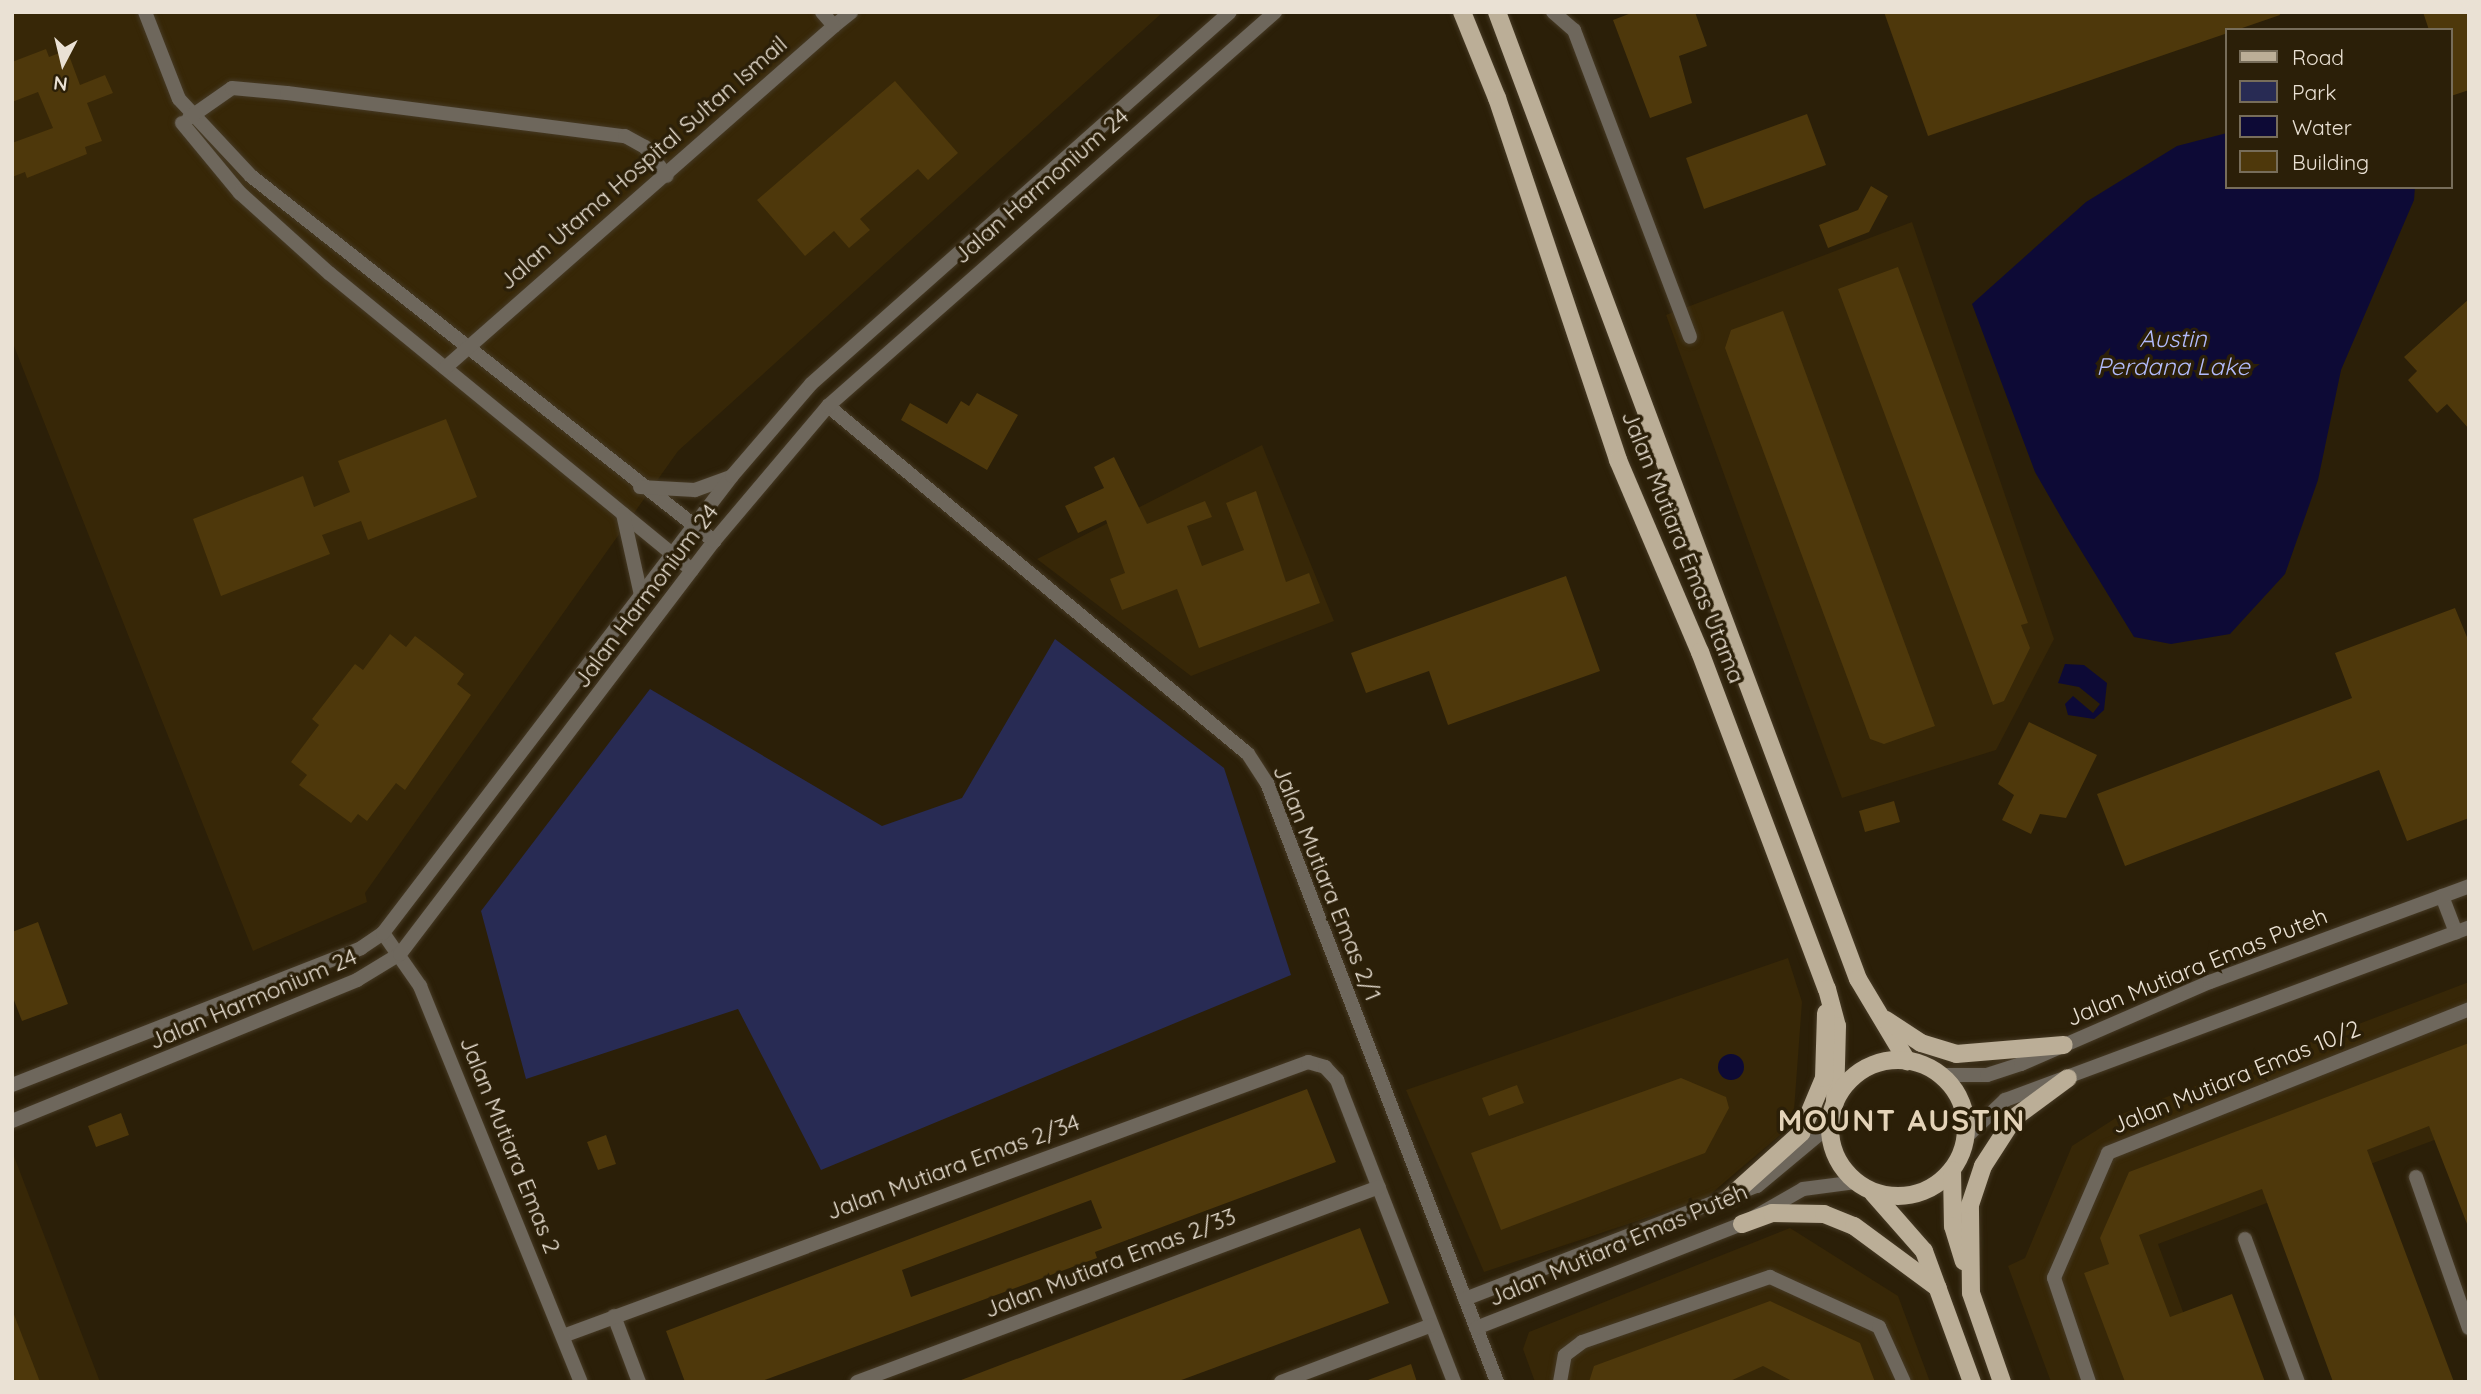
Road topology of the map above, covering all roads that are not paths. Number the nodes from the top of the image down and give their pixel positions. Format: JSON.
{"nodes":[{"id":1,"x":145,"y":12,"type":"edge"},
{"id":2,"x":822,"y":12,"type":"edge"},
{"id":3,"x":851,"y":12,"type":"edge"},
{"id":4,"x":1230,"y":12,"type":"edge"},
{"id":5,"x":1275,"y":12,"type":"edge"},
{"id":6,"x":1462,"y":12,"type":"edge"},
{"id":7,"x":1497,"y":12,"type":"edge"},
{"id":8,"x":1553,"y":12,"type":"edge"},
{"id":9,"x":834,"y":26,"type":"junction"},
{"id":10,"x":179,"y":99,"type":"junction"},
{"id":11,"x":197,"y":113,"type":"junction"},
{"id":12,"x":182,"y":122,"type":"junction"},
{"id":13,"x":667,"y":176,"type":"junction"},
{"id":14,"x":1690,"y":337,"type":"dead end"},
{"id":15,"x":469,"y":346,"type":"junction"},
{"id":16,"x":444,"y":368,"type":"junction"},
{"id":17,"x":828,"y":406,"type":"junction"},
{"id":18,"x":732,"y":477,"type":"junction"},
{"id":19,"x":640,"y":487,"type":"junction"},
{"id":20,"x":623,"y":514,"type":"junction"},
{"id":21,"x":694,"y":526,"type":"junction"},
{"id":22,"x":715,"y":541,"type":"junction"},
{"id":23,"x":672,"y":554,"type":"junction"},
{"id":24,"x":692,"y":570,"type":"junction"},
{"id":25,"x":640,"y":595,"type":"junction"},
{"id":26,"x":2469,"y":886,"type":"edge"},
{"id":27,"x":2442,"y":896,"type":"junction"},
{"id":28,"x":2462,"y":930,"type":"edge"},
{"id":29,"x":383,"y":933,"type":"junction"},
{"id":30,"x":400,"y":954,"type":"junction"},
{"id":31,"x":1858,"y":979,"type":"junction"},
{"id":32,"x":1827,"y":989,"type":"junction"},
{"id":33,"x":2469,"y":1009,"type":"edge"},
{"id":34,"x":2064,"y":1045,"type":"junction"},
{"id":35,"x":1907,"y":1061,"type":"junction"},
{"id":36,"x":1941,"y":1075,"type":"junction"},
{"id":37,"x":2068,"y":1078,"type":"junction"},
{"id":38,"x":12,"y":1085,"type":"edge"},
{"id":39,"x":1835,"y":1102,"type":"junction"},
{"id":40,"x":12,"y":1121,"type":"edge"},
{"id":41,"x":1829,"y":1126,"type":"junction"},
{"id":42,"x":1966,"y":1138,"type":"junction"},
{"id":43,"x":1952,"y":1170,"type":"junction"},
{"id":44,"x":2416,"y":1177,"type":"dead end"},
{"id":45,"x":1379,"y":1187,"type":"junction"},
{"id":46,"x":1864,"y":1187,"type":"junction"},
{"id":47,"x":1730,"y":1197,"type":"junction"},
{"id":48,"x":1742,"y":1224,"type":"junction"},
{"id":49,"x":2245,"y":1240,"type":"dead end"},
{"id":50,"x":1970,"y":1281,"type":"junction"},
{"id":51,"x":1938,"y":1288,"type":"junction"},
{"id":52,"x":1465,"y":1299,"type":"junction"},
{"id":53,"x":614,"y":1316,"type":"junction"},
{"id":54,"x":1432,"y":1325,"type":"junction"},
{"id":55,"x":1476,"y":1328,"type":"junction"},
{"id":56,"x":2469,"y":1328,"type":"edge"},
{"id":57,"x":563,"y":1336,"type":"junction"},
{"id":58,"x":581,"y":1382,"type":"edge"},
{"id":59,"x":639,"y":1382,"type":"edge"},
{"id":60,"x":858,"y":1382,"type":"edge"},
{"id":61,"x":1281,"y":1382,"type":"edge"},
{"id":62,"x":1454,"y":1382,"type":"edge"},
{"id":63,"x":1497,"y":1382,"type":"edge"},
{"id":64,"x":1560,"y":1382,"type":"edge"},
{"id":65,"x":1904,"y":1382,"type":"edge"},
{"id":66,"x":1972,"y":1382,"type":"edge"},
{"id":67,"x":2002,"y":1382,"type":"edge"},
{"id":68,"x":2089,"y":1382,"type":"edge"},
{"id":69,"x":2298,"y":1382,"type":"edge"}],
"edges":[{"from":1,"to":10,"type":"street"},
{"from":2,"to":9,"type":"street"},
{"from":3,"to":9,"type":"street","name":"Jalan Utama Hospital Sultan Ismail"},
{"from":4,"to":18,"type":"street","name":"Jalan Harmonium 24"},
{"from":5,"to":17,"type":"street","name":"Jalan Harmonium 24"},
{"from":6,"to":32,"type":"main road","name":"Jalan Mutiara Emas Utama"},
{"from":7,"to":31,"type":"main road","name":"Jalan Mutiara Emas Utama"},
{"from":8,"to":14,"type":"street"},
{"from":9,"to":13,"type":"street","name":"Jalan Utama Hospital Sultan Ismail"},
{"from":10,"to":11,"type":"street"},
{"from":10,"to":12,"type":"street"},
{"from":11,"to":12,"type":"street"},
{"from":11,"to":13,"type":"street"},
{"from":11,"to":15,"type":"street"},
{"from":12,"to":16,"type":"street"},
{"from":13,"to":15,"type":"street","name":"Jalan Utama Hospital Sultan Ismail"},
{"from":15,"to":16,"type":"street","name":"Jalan Utama Hospital Sultan Ismail"},
{"from":15,"to":19,"type":"street"},
{"from":16,"to":20,"type":"street"},
{"from":17,"to":22,"type":"street","name":"Jalan Harmonium 24"},
{"from":17,"to":52,"type":"street","name":"Jalan Mutiara Emas 2/1"},
{"from":18,"to":19,"type":"street"},
{"from":18,"to":21,"type":"street","name":"Jalan Harmonium 24"},
{"from":19,"to":21,"type":"street"},
{"from":20,"to":23,"type":"street"},
{"from":20,"to":25,"type":"street"},
{"from":21,"to":22,"type":"street"},
{"from":21,"to":23,"type":"street","name":"Jalan Harmonium 24"},
{"from":22,"to":24,"type":"street","name":"Jalan Harmonium 24"},
{"from":23,"to":24,"type":"street"},
{"from":23,"to":25,"type":"street","name":"Jalan Harmonium 24"},
{"from":24,"to":30,"type":"street","name":"Jalan Harmonium 24"},
{"from":25,"to":29,"type":"street","name":"Jalan Harmonium 24"},
{"from":26,"to":27,"type":"street","name":"Jalan Mutiara Emas Puteh"},
{"from":27,"to":28,"type":"street"},
{"from":27,"to":34,"type":"street","name":"Jalan Mutiara Emas Puteh"},
{"from":28,"to":37,"type":"street"},
{"from":29,"to":30,"type":"street","name":"Jalan Mutiara Emas 2"},
{"from":29,"to":38,"type":"street","name":"Jalan Harmonium 24"},
{"from":30,"to":40,"type":"street","name":"Jalan Harmonium 24"},
{"from":30,"to":57,"type":"street","name":"Jalan Mutiara Emas 2"},
{"from":31,"to":34,"type":"main road"},
{"from":31,"to":35,"type":"main road","name":"Jalan Mutiara Emas Utama"},
{"from":32,"to":39,"type":"main road","name":"Jalan Mutiara Emas Utama"},
{"from":32,"to":47,"type":"main road"},
{"from":33,"to":68,"type":"street","name":"Jalan Mutiara Emas 10/2"},
{"from":34,"to":36,"type":"street","name":"Jalan Mutiara Emas Puteh"},
{"from":35,"to":36,"type":"main road"},
{"from":35,"to":39,"type":"main road"},
{"from":36,"to":42,"type":"main road"},
{"from":37,"to":42,"type":"street"},
{"from":37,"to":50,"type":"main road"},
{"from":39,"to":41,"type":"main road"},
{"from":41,"to":46,"type":"main road"},
{"from":41,"to":47,"type":"street","name":"Jalan Mutiara Emas Puteh"},
{"from":42,"to":43,"type":"main road"},
{"from":43,"to":46,"type":"main road"},
{"from":43,"to":50,"type":"main road"},
{"from":44,"to":56,"type":"street"},
{"from":45,"to":53,"type":"street","name":"Jalan Mutiara Emas 2/34"},
{"from":45,"to":54,"type":"street"},
{"from":45,"to":60,"type":"street","name":"Jalan Mutiara Emas 2/33"},
{"from":46,"to":48,"type":"street","name":"Jalan Mutiara Emas Puteh"},
{"from":46,"to":51,"type":"main road"},
{"from":47,"to":52,"type":"street","name":"Jalan Mutiara Emas Puteh"},
{"from":48,"to":51,"type":"main road"},
{"from":48,"to":55,"type":"street","name":"Jalan Mutiara Emas Puteh"},
{"from":49,"to":69,"type":"street"},
{"from":50,"to":67,"type":"main road"},
{"from":51,"to":66,"type":"main road"},
{"from":52,"to":55,"type":"street","name":"Jalan Mutiara Emas 2/1"},
{"from":53,"to":57,"type":"street","name":"Jalan Mutiara Emas 2/34"},
{"from":53,"to":59,"type":"street"},
{"from":54,"to":61,"type":"street"},
{"from":54,"to":62,"type":"street"},
{"from":55,"to":63,"type":"street","name":"Jalan Mutiara Emas 2/1"},
{"from":57,"to":58,"type":"street","name":"Jalan Mutiara Emas 2"},
{"from":64,"to":65,"type":"street"}]}
